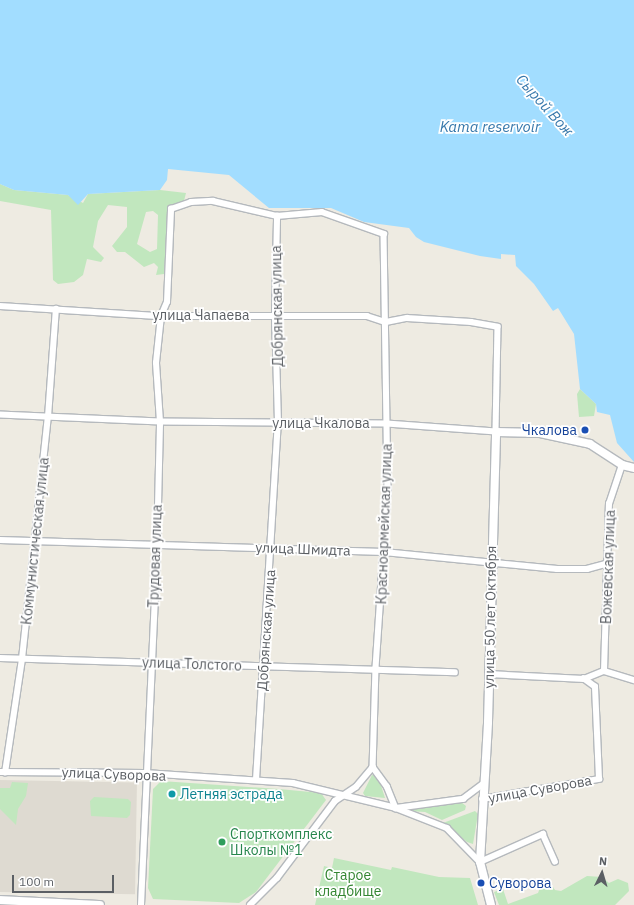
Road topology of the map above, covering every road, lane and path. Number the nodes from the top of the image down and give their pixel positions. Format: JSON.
{"nodes":[{"id":1,"x":277,"y":216,"type":"junction"},
{"id":2,"x":0,"y":306,"type":"edge"},
{"id":3,"x":56,"y":309,"type":"junction"},
{"id":4,"x":275,"y":315,"type":"junction"},
{"id":5,"x":161,"y":316,"type":"junction"},
{"id":6,"x":386,"y":322,"type":"junction"},
{"id":7,"x":498,"y":327,"type":"joint"},
{"id":8,"x":0,"y":415,"type":"edge"},
{"id":9,"x":48,"y":416,"type":"junction"},
{"id":10,"x":160,"y":422,"type":"junction"},
{"id":11,"x":278,"y":423,"type":"junction"},
{"id":12,"x":387,"y":424,"type":"junction"},
{"id":13,"x":496,"y":432,"type":"junction"},
{"id":14,"x":622,"y":465,"type":"junction"},
{"id":15,"x":634,"y":468,"type":"edge"},
{"id":16,"x":0,"y":540,"type":"edge"},
{"id":17,"x":34,"y":543,"type":"junction"},
{"id":18,"x":156,"y":547,"type":"junction"},
{"id":19,"x":271,"y":547,"type":"junction"},
{"id":20,"x":384,"y":552,"type":"junction"},
{"id":21,"x":491,"y":561,"type":"junction"},
{"id":22,"x":606,"y":564,"type":"junction"},
{"id":23,"x":0,"y":658,"type":"edge"},
{"id":24,"x":22,"y":659,"type":"junction"},
{"id":25,"x":150,"y":663,"type":"junction"},
{"id":26,"x":263,"y":666,"type":"junction"},
{"id":27,"x":376,"y":668,"type":"junction"},
{"id":28,"x":604,"y":671,"type":"junction"},
{"id":29,"x":455,"y":672,"type":"dead end"},
{"id":30,"x":489,"y":674,"type":"junction"},
{"id":31,"x":584,"y":679,"type":"junction"},
{"id":32,"x":634,"y":680,"type":"edge"},
{"id":33,"x":374,"y":767,"type":"junction"},
{"id":34,"x":3,"y":772,"type":"edge"},
{"id":35,"x":145,"y":773,"type":"junction"},
{"id":36,"x":256,"y":780,"type":"junction"},
{"id":37,"x":483,"y":784,"type":"junction"},
{"id":38,"x":343,"y":795,"type":"junction"},
{"id":39,"x":482,"y":799,"type":"junction"},
{"id":40,"x":396,"y":808,"type":"junction"},
{"id":41,"x":555,"y":861,"type":"dead end"},
{"id":42,"x":480,"y":862,"type":"junction"},
{"id":43,"x":0,"y":900,"type":"edge"},
{"id":44,"x":12,"y":903,"type":"edge"},
{"id":45,"x":100,"y":905,"type":"edge"},
{"id":46,"x":141,"y":905,"type":"edge"},
{"id":47,"x":250,"y":905,"type":"edge"},
{"id":48,"x":491,"y":905,"type":"edge"}],
"edges":[{"from":1,"to":4,"type":"street","name":"Добрянская улица"},
{"from":1,"to":5,"type":"street","name":"Трудовая улица"},
{"from":1,"to":6,"type":"street","name":"Красноармейская улица"},
{"from":2,"to":3,"type":"street","name":"улица Чапаева"},
{"from":3,"to":5,"type":"street","name":"улица Чапаева"},
{"from":3,"to":9,"type":"street","name":"Коммунистическая улица"},
{"from":4,"to":5,"type":"street","name":"улица Чапаева"},
{"from":4,"to":6,"type":"street","name":"улица Чапаева"},
{"from":4,"to":11,"type":"street","name":"Добрянская улица"},
{"from":5,"to":10,"type":"street","name":"Трудовая улица"},
{"from":6,"to":7,"type":"street","name":"улица Чапаева"},
{"from":6,"to":12,"type":"street","name":"Красноармейская улица"},
{"from":7,"to":13,"type":"street","name":"улица 50 лет Октября"},
{"from":8,"to":9,"type":"street","name":"улица Чкалова"},
{"from":9,"to":10,"type":"street","name":"улица Чкалова"},
{"from":9,"to":17,"type":"street","name":"Коммунистическая улица"},
{"from":10,"to":11,"type":"street","name":"улица Чкалова"},
{"from":10,"to":18,"type":"street","name":"Трудовая улица"},
{"from":11,"to":12,"type":"street","name":"улица Чкалова"},
{"from":11,"to":19,"type":"street","name":"Добрянская улица"},
{"from":12,"to":13,"type":"street","name":"улица Чкалова"},
{"from":12,"to":20,"type":"street","name":"Красноармейская улица"},
{"from":13,"to":14,"type":"main road","name":"улица Чкалова"},
{"from":13,"to":21,"type":"main road","name":"улица 50 лет Октября"},
{"from":14,"to":15,"type":"main road","name":"улица Чкалова"},
{"from":14,"to":22,"type":"street","name":"Вожевская улица"},
{"from":16,"to":17,"type":"street","name":"улица Шмидта"},
{"from":17,"to":18,"type":"street","name":"улица Шмидта"},
{"from":17,"to":24,"type":"street","name":"Коммунистическая улица"},
{"from":18,"to":19,"type":"street","name":"улица Шмидта"},
{"from":18,"to":25,"type":"street","name":"Трудовая улица"},
{"from":19,"to":20,"type":"street","name":"улица Шмидта"},
{"from":19,"to":26,"type":"street","name":"Добрянская улица"},
{"from":20,"to":21,"type":"street","name":"улица Шмидта"},
{"from":20,"to":27,"type":"street","name":"Красноармейская улица"},
{"from":21,"to":22,"type":"street","name":"улица Шмидта"},
{"from":21,"to":30,"type":"main road","name":"улица 50 лет Октября"},
{"from":22,"to":28,"type":"street","name":"Вожевская улица"},
{"from":23,"to":24,"type":"street","name":"улица Толстого"},
{"from":24,"to":25,"type":"street","name":"улица Толстого"},
{"from":24,"to":34,"type":"street","name":"Коммунистическая улица"},
{"from":25,"to":26,"type":"street","name":"улица Толстого"},
{"from":25,"to":35,"type":"street","name":"Трудовая улица"},
{"from":26,"to":27,"type":"street","name":"улица Толстого"},
{"from":26,"to":36,"type":"street","name":"Добрянская улица"},
{"from":27,"to":29,"type":"street","name":"улица Толстого"},
{"from":27,"to":33,"type":"street","name":"Красноармейская улица"},
{"from":28,"to":31,"type":"street"},
{"from":28,"to":32,"type":"street"},
{"from":30,"to":31,"type":"street"},
{"from":30,"to":37,"type":"main road","name":"улица 50 лет Октября"},
{"from":31,"to":39,"type":"street","name":"улица Суворова"},
{"from":33,"to":38,"type":"street"},
{"from":33,"to":40,"type":"street"},
{"from":34,"to":35,"type":"street","name":"улица Суворова"},
{"from":35,"to":36,"type":"street","name":"улица Суворова"},
{"from":35,"to":46,"type":"street","name":"Трудовая улица"},
{"from":36,"to":38,"type":"street","name":"улица Суворова"},
{"from":37,"to":39,"type":"main road","name":"улица 50 лет Октября"},
{"from":37,"to":40,"type":"street","name":"улица Суворова"},
{"from":38,"to":40,"type":"street","name":"улица Суворова"},
{"from":38,"to":47,"type":"street"},
{"from":39,"to":42,"type":"main road","name":"улица 50 лет Октября"},
{"from":40,"to":42,"type":"street"},
{"from":41,"to":42,"type":"street"},
{"from":42,"to":48,"type":"main road","name":"улица 50 лет Октября"},
{"from":43,"to":44,"type":"main road"},
{"from":44,"to":45,"type":"main road"}]}
